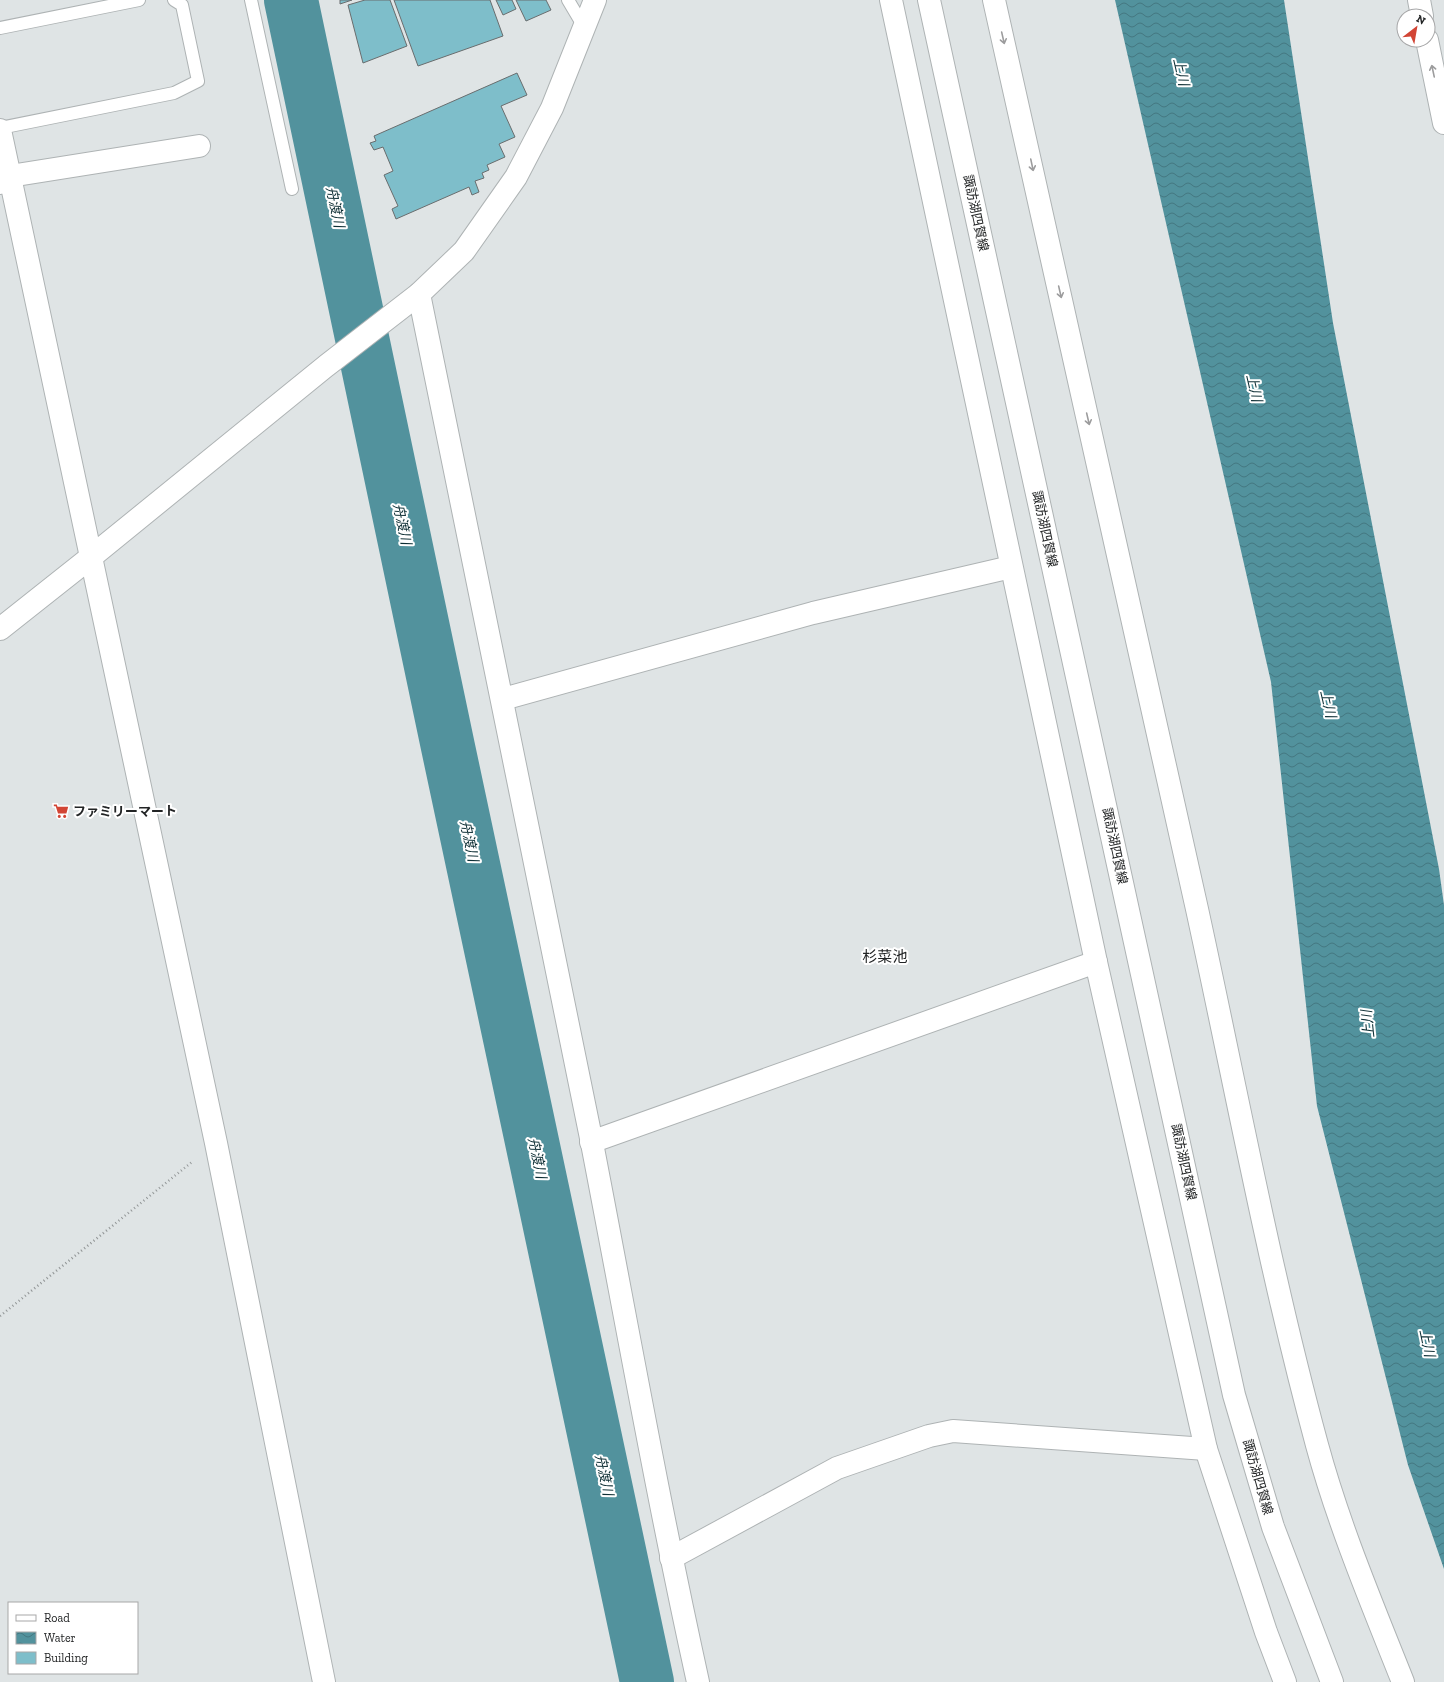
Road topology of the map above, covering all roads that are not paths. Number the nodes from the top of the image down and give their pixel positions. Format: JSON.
{"nodes":[{"id":1,"x":139,"y":0,"type":"edge"},
{"id":2,"x":174,"y":0,"type":"edge"},
{"id":3,"x":251,"y":0,"type":"edge"},
{"id":4,"x":568,"y":0,"type":"edge"},
{"id":5,"x":595,"y":0,"type":"edge"},
{"id":6,"x":891,"y":0,"type":"edge"},
{"id":7,"x":929,"y":0,"type":"edge"},
{"id":8,"x":994,"y":0,"type":"edge"},
{"id":9,"x":584,"y":27,"type":"junction"},
{"id":10,"x":0,"y":28,"type":"edge"},
{"id":11,"x":1429,"y":48,"type":"edge"},
{"id":12,"x":1444,"y":123,"type":"edge"},
{"id":13,"x":0,"y":129,"type":"edge"},
{"id":14,"x":199,"y":146,"type":"dead end"},
{"id":15,"x":5,"y":180,"type":"edge"},
{"id":16,"x":292,"y":189,"type":"dead end"},
{"id":17,"x":419,"y":294,"type":"junction"},
{"id":18,"x":92,"y":557,"type":"junction"},
{"id":19,"x":1011,"y":567,"type":"junction"},
{"id":20,"x":0,"y":629,"type":"edge"},
{"id":21,"x":503,"y":699,"type":"junction"},
{"id":22,"x":1096,"y":962,"type":"junction"},
{"id":23,"x":591,"y":1142,"type":"junction"},
{"id":24,"x":1206,"y":1449,"type":"junction"},
{"id":25,"x":671,"y":1558,"type":"junction"},
{"id":26,"x":324,"y":1682,"type":"edge"},
{"id":27,"x":698,"y":1682,"type":"edge"},
{"id":28,"x":1285,"y":1682,"type":"edge"},
{"id":29,"x":1332,"y":1682,"type":"edge"},
{"id":30,"x":1403,"y":1682,"type":"edge"}],
"edges":[{"from":1,"to":10,"type":"lane"},
{"from":2,"to":13,"type":"lane"},
{"from":3,"to":16,"type":"lane"},
{"from":4,"to":9,"type":"lane"},
{"from":5,"to":9,"type":"street"},
{"from":6,"to":19,"type":"street"},
{"from":7,"to":29,"type":"street","name":"諏訪湖四賀線"},
{"from":8,"to":30,"type":"street","one_way":true},
{"from":9,"to":17,"type":"street"},
{"from":12,"to":11,"type":"street","one_way":true},
{"from":13,"to":15,"type":"street"},
{"from":14,"to":15,"type":"street"},
{"from":15,"to":18,"type":"street"},
{"from":17,"to":18,"type":"street"},
{"from":17,"to":21,"type":"street"},
{"from":18,"to":20,"type":"street"},
{"from":18,"to":26,"type":"street"},
{"from":19,"to":21,"type":"street"},
{"from":19,"to":22,"type":"street"},
{"from":21,"to":23,"type":"street"},
{"from":22,"to":23,"type":"street"},
{"from":22,"to":24,"type":"street"},
{"from":23,"to":25,"type":"street"},
{"from":24,"to":25,"type":"street"},
{"from":24,"to":28,"type":"street"},
{"from":25,"to":27,"type":"street"}]}
